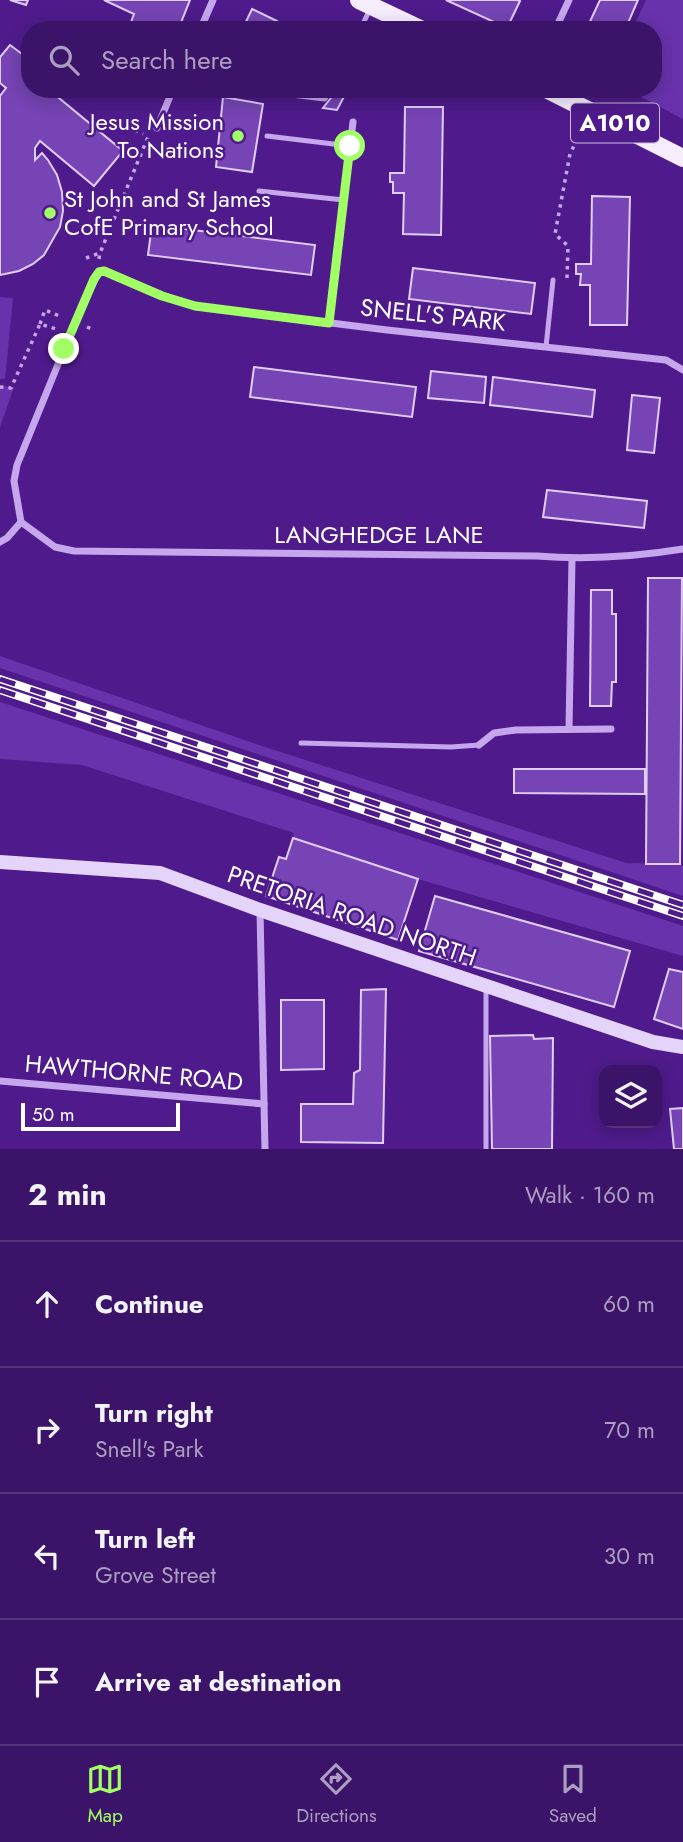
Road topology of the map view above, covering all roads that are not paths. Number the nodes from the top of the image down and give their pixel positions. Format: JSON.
{"nodes":[{"id":1,"x":213,"y":0,"type":"edge"},
{"id":2,"x":569,"y":0,"type":"edge"},
{"id":3,"x":365,"y":3,"type":"edge"},
{"id":4,"x":204,"y":21,"type":"edge"},
{"id":5,"x":362,"y":21,"type":"edge"},
{"id":6,"x":403,"y":21,"type":"edge"},
{"id":7,"x":559,"y":21,"type":"edge"},
{"id":8,"x":169,"y":98,"type":"edge"},
{"id":9,"x":564,"y":98,"type":"edge"},
{"id":10,"x":353,"y":122,"type":"dead end"},
{"id":11,"x":157,"y":128,"type":"road end"},
{"id":12,"x":267,"y":136,"type":"dead end"},
{"id":13,"x":350,"y":146,"type":"junction"},
{"id":14,"x":683,"y":158,"type":"edge"},
{"id":15,"x":259,"y":191,"type":"dead end"},
{"id":16,"x":344,"y":200,"type":"junction"},
{"id":17,"x":553,"y":280,"type":"road end"},
{"id":18,"x":329,"y":323,"type":"junction"},
{"id":19,"x":546,"y":347,"type":"junction"},
{"id":20,"x":683,"y":370,"type":"edge"},
{"id":21,"x":21,"y":522,"type":"junction"},
{"id":22,"x":0,"y":542,"type":"edge"},
{"id":23,"x":683,"y":549,"type":"edge"},
{"id":24,"x":572,"y":559,"type":"junction"},
{"id":25,"x":569,"y":729,"type":"junction"},
{"id":26,"x":611,"y":729,"type":"dead end"},
{"id":27,"x":301,"y":743,"type":"dead end"},
{"id":28,"x":479,"y":745,"type":"joint"},
{"id":29,"x":0,"y":862,"type":"edge"},
{"id":30,"x":260,"y":910,"type":"junction"},
{"id":31,"x":486,"y":986,"type":"junction"},
{"id":32,"x":683,"y":1047,"type":"edge"},
{"id":33,"x":0,"y":1081,"type":"edge"},
{"id":34,"x":264,"y":1104,"type":"junction"},
{"id":35,"x":265,"y":1149,"type":"edge"},
{"id":36,"x":486,"y":1149,"type":"edge"}],
"edges":[{"from":1,"to":4,"type":"street"},
{"from":2,"to":7,"type":"street"},
{"from":3,"to":5,"type":"lane"},
{"from":3,"to":6,"type":"main road"},
{"from":8,"to":11,"type":"street"},
{"from":9,"to":14,"type":"main road","number":"A1010"},
{"from":10,"to":13,"type":"street"},
{"from":12,"to":13,"type":"lane"},
{"from":13,"to":16,"type":"street"},
{"from":15,"to":16,"type":"lane"},
{"from":16,"to":18,"type":"street"},
{"from":17,"to":19,"type":"lane"},
{"from":18,"to":19,"type":"street","name":"SNELL'S PARK"},
{"from":18,"to":21,"type":"street","name":"SNELL'S PARK"},
{"from":19,"to":20,"type":"street","name":"SNELL'S PARK"},
{"from":21,"to":22,"type":"street"},
{"from":21,"to":24,"type":"street","name":"LANGHEDGE LANE"},
{"from":23,"to":24,"type":"street","name":"LANGHEDGE LANE"},
{"from":24,"to":25,"type":"street"},
{"from":25,"to":26,"type":"street"},
{"from":25,"to":28,"type":"street"},
{"from":27,"to":28,"type":"lane"},
{"from":29,"to":30,"type":"street","name":"PRETORIA ROAD NORTH"},
{"from":30,"to":31,"type":"street","name":"PRETORIA ROAD NORTH"},
{"from":30,"to":34,"type":"street"},
{"from":31,"to":32,"type":"street","name":"PRETORIA ROAD NORTH"},
{"from":31,"to":36,"type":"lane"},
{"from":33,"to":34,"type":"street","name":"HAWTHORNE ROAD"},
{"from":34,"to":35,"type":"street"}]}
